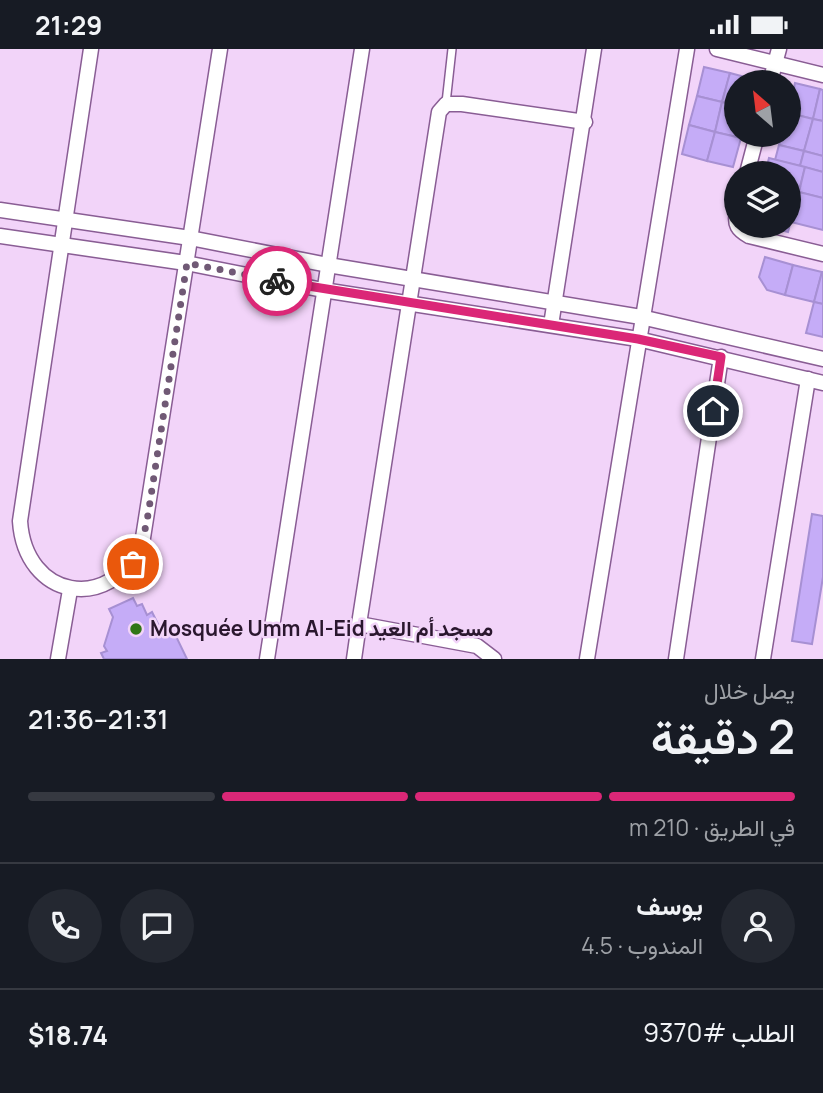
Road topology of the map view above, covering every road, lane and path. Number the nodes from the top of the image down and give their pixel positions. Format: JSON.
{"nodes":[{"id":1,"x":91,"y":49,"type":"edge"},
{"id":2,"x":220,"y":49,"type":"edge"},
{"id":3,"x":362,"y":49,"type":"edge"},
{"id":4,"x":452,"y":49,"type":"edge"},
{"id":5,"x":594,"y":49,"type":"edge"},
{"id":6,"x":687,"y":49,"type":"edge"},
{"id":7,"x":717,"y":49,"type":"edge"},
{"id":8,"x":779,"y":49,"type":"edge"},
{"id":9,"x":775,"y":64,"type":"junction"},
{"id":10,"x":773,"y":70,"type":"edge"},
{"id":11,"x":823,"y":75,"type":"edge"},
{"id":12,"x":446,"y":104,"type":"junction"},
{"id":13,"x":585,"y":122,"type":"junction"},
{"id":14,"x":0,"y":210,"type":"edge"},
{"id":15,"x":64,"y":219,"type":"junction"},
{"id":16,"x":0,"y":236,"type":"edge"},
{"id":17,"x":190,"y":238,"type":"junction"},
{"id":18,"x":757,"y":238,"type":"edge"},
{"id":19,"x":60,"y":246,"type":"junction"},
{"id":20,"x":823,"y":254,"type":"edge"},
{"id":21,"x":187,"y":263,"type":"junction"},
{"id":22,"x":328,"y":265,"type":"junction"},
{"id":23,"x":412,"y":277,"type":"junction"},
{"id":24,"x":324,"y":290,"type":"junction"},
{"id":25,"x":555,"y":302,"type":"junction"},
{"id":26,"x":408,"y":303,"type":"junction"},
{"id":27,"x":641,"y":317,"type":"junction"},
{"id":28,"x":551,"y":325,"type":"junction"},
{"id":29,"x":638,"y":339,"type":"junction"},
{"id":30,"x":721,"y":357,"type":"junction"},
{"id":31,"x":823,"y":359,"type":"edge"},
{"id":32,"x":808,"y":379,"type":"junction"},
{"id":33,"x":823,"y":383,"type":"edge"},
{"id":34,"x":70,"y":590,"type":"junction"},
{"id":35,"x":359,"y":624,"type":"junction"},
{"id":36,"x":58,"y":659,"type":"edge"},
{"id":37,"x":267,"y":659,"type":"edge"},
{"id":38,"x":354,"y":659,"type":"edge"},
{"id":39,"x":494,"y":659,"type":"edge"},
{"id":40,"x":587,"y":659,"type":"edge"},
{"id":41,"x":676,"y":659,"type":"edge"},
{"id":42,"x":763,"y":659,"type":"edge"}],
"edges":[{"from":1,"to":15,"type":"street"},
{"from":2,"to":17,"type":"street"},
{"from":3,"to":22,"type":"street"},
{"from":4,"to":12,"type":"lane"},
{"from":5,"to":13,"type":"street"},
{"from":6,"to":27,"type":"street"},
{"from":7,"to":9,"type":"street"},
{"from":8,"to":9,"type":"street"},
{"from":9,"to":10,"type":"street"},
{"from":9,"to":11,"type":"street"},
{"from":12,"to":13,"type":"street"},
{"from":12,"to":23,"type":"street"},
{"from":13,"to":25,"type":"street"},
{"from":14,"to":15,"type":"street"},
{"from":15,"to":17,"type":"street"},
{"from":15,"to":19,"type":"street"},
{"from":16,"to":19,"type":"street"},
{"from":17,"to":21,"type":"street"},
{"from":17,"to":22,"type":"street"},
{"from":18,"to":20,"type":"street"},
{"from":19,"to":21,"type":"street"},
{"from":19,"to":34,"type":"street"},
{"from":21,"to":24,"type":"street"},
{"from":21,"to":34,"type":"street"},
{"from":22,"to":23,"type":"street"},
{"from":22,"to":24,"type":"street"},
{"from":23,"to":25,"type":"street"},
{"from":23,"to":26,"type":"street"},
{"from":24,"to":26,"type":"street"},
{"from":24,"to":37,"type":"street"},
{"from":25,"to":27,"type":"street"},
{"from":25,"to":28,"type":"street"},
{"from":26,"to":28,"type":"street"},
{"from":26,"to":35,"type":"street"},
{"from":27,"to":29,"type":"street"},
{"from":27,"to":31,"type":"street"},
{"from":28,"to":29,"type":"street"},
{"from":29,"to":30,"type":"street"},
{"from":29,"to":40,"type":"street"},
{"from":30,"to":32,"type":"street"},
{"from":30,"to":41,"type":"street"},
{"from":32,"to":33,"type":"street"},
{"from":32,"to":42,"type":"street"},
{"from":34,"to":36,"type":"street"},
{"from":35,"to":38,"type":"street"},
{"from":35,"to":39,"type":"street"}]}
